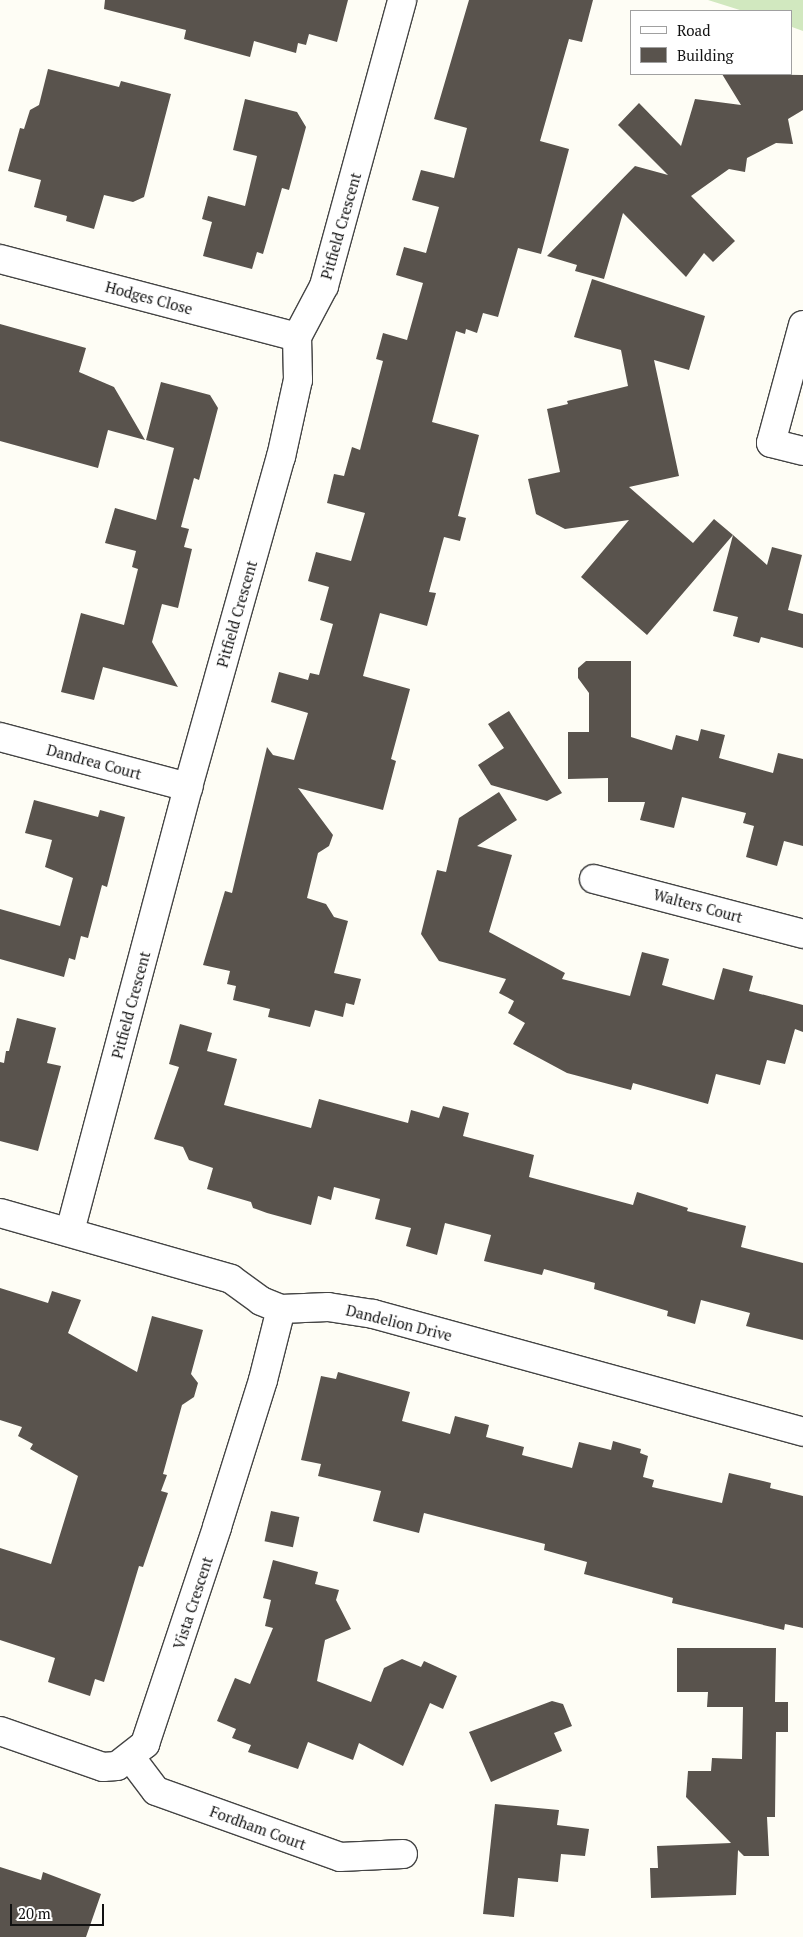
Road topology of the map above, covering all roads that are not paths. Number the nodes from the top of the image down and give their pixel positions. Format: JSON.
{"nodes":[{"id":1,"x":402,"y":0,"type":"edge"},
{"id":2,"x":0,"y":259,"type":"edge"},
{"id":3,"x":803,"y":325,"type":"edge"},
{"id":4,"x":297,"y":337,"type":"junction"},
{"id":5,"x":803,"y":451,"type":"edge"},
{"id":6,"x":0,"y":737,"type":"edge"},
{"id":7,"x":188,"y":787,"type":"junction"},
{"id":8,"x":594,"y":879,"type":"dead end"},
{"id":9,"x":803,"y":934,"type":"edge"},
{"id":10,"x":0,"y":1213,"type":"edge"},
{"id":11,"x":70,"y":1231,"type":"junction"},
{"id":12,"x":281,"y":1309,"type":"junction"},
{"id":13,"x":803,"y":1432,"type":"edge"},
{"id":14,"x":0,"y":1732,"type":"edge"},
{"id":15,"x":131,"y":1758,"type":"junction"},
{"id":16,"x":403,"y":1854,"type":"dead end"}],
"edges":[{"from":1,"to":4,"type":"street","name":"Pitfield Crescent"},
{"from":2,"to":4,"type":"street","name":"Hodges Close"},
{"from":3,"to":5,"type":"street"},
{"from":4,"to":7,"type":"street","name":"Pitfield Crescent"},
{"from":6,"to":7,"type":"street","name":"Dandrea Court"},
{"from":7,"to":11,"type":"street","name":"Pitfield Crescent"},
{"from":8,"to":9,"type":"street","name":"Walters Court"},
{"from":10,"to":11,"type":"street","name":"Dandelion Drive"},
{"from":11,"to":12,"type":"street","name":"Dandelion Drive"},
{"from":12,"to":13,"type":"street","name":"Dandelion Drive"},
{"from":12,"to":15,"type":"street","name":"Vista Crescent"},
{"from":14,"to":15,"type":"street","name":"Vista Crescent"},
{"from":15,"to":16,"type":"street","name":"Fordham Court"}]}
